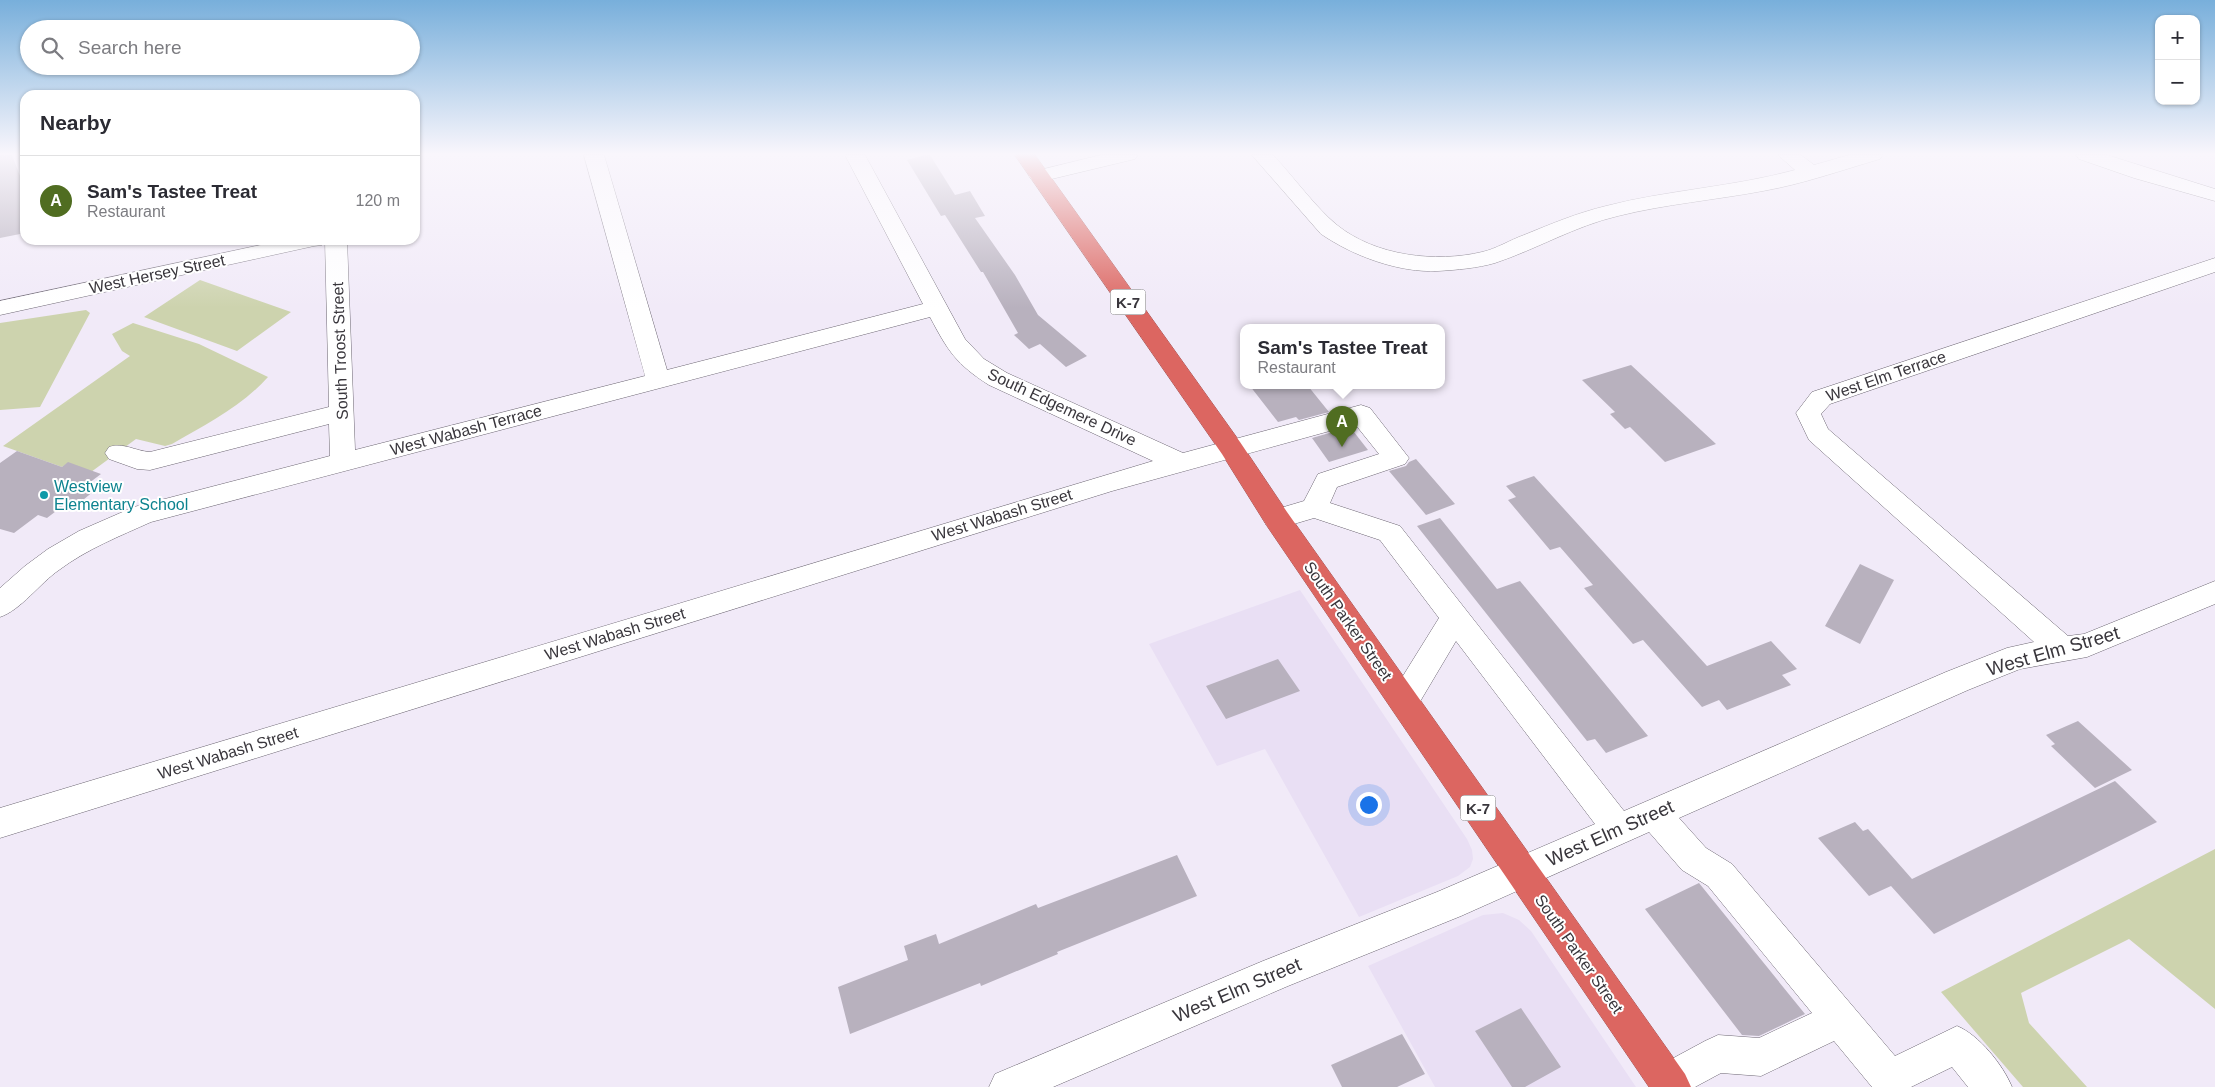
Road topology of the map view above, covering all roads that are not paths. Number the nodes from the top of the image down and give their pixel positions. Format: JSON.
{"nodes":[{"id":1,"x":608,"y":206,"type":"edge"},
{"id":2,"x":882,"y":206,"type":"edge"},
{"id":3,"x":1060,"y":206,"type":"edge"},
{"id":4,"x":1308,"y":206,"type":"edge"},
{"id":5,"x":1635,"y":206,"type":"edge"},
{"id":6,"x":291,"y":245,"type":"edge"},
{"id":7,"x":336,"y":245,"type":"edge"},
{"id":8,"x":2215,"y":265,"type":"edge"},
{"id":9,"x":0,"y":308,"type":"edge"},
{"id":10,"x":937,"y":308,"type":"junction"},
{"id":11,"x":658,"y":380,"type":"junction"},
{"id":12,"x":342,"y":412,"type":"junction"},
{"id":13,"x":1231,"y":448,"type":"junction"},
{"id":14,"x":118,"y":453,"type":"dead end"},
{"id":15,"x":344,"y":462,"type":"junction"},
{"id":16,"x":1179,"y":462,"type":"junction"},
{"id":17,"x":1314,"y":508,"type":"junction"},
{"id":18,"x":1277,"y":519,"type":"junction"},
{"id":19,"x":2215,"y":592,"type":"edge"},
{"id":20,"x":7,"y":600,"type":"edge"},
{"id":21,"x":1455,"y":617,"type":"junction"},
{"id":22,"x":2062,"y":650,"type":"junction"},
{"id":23,"x":1404,"y":701,"type":"junction"},
{"id":24,"x":1654,"y":813,"type":"junction"},
{"id":25,"x":0,"y":823,"type":"edge"},
{"id":26,"x":1618,"y":828,"type":"junction"},
{"id":27,"x":1522,"y":872,"type":"junction"},
{"id":28,"x":1840,"y":1019,"type":"junction"},
{"id":29,"x":1670,"y":1084,"type":"edge"},
{"id":30,"x":1008,"y":1087,"type":"edge"},
{"id":31,"x":1993,"y":1087,"type":"edge"}],
"edges":[{"from":1,"to":11,"type":"street"},
{"from":2,"to":10,"type":"street","name":"South Edgemere Drive"},
{"from":3,"to":13,"type":"highway","name":"South Parker Street","number":"K-7"},
{"from":4,"to":5,"type":"street"},
{"from":6,"to":9,"type":"street","name":"West Hersey Street"},
{"from":7,"to":12,"type":"street","name":"South Troost Street"},
{"from":8,"to":22,"type":"street","name":"West Elm Terrace"},
{"from":10,"to":11,"type":"street","name":"West Wabash Terrace"},
{"from":10,"to":16,"type":"street","name":"South Edgemere Drive"},
{"from":11,"to":15,"type":"street","name":"West Wabash Terrace"},
{"from":12,"to":14,"type":"street"},
{"from":12,"to":15,"type":"street","name":"South Troost Street"},
{"from":13,"to":16,"type":"street","name":"West Wabash Street"},
{"from":13,"to":17,"type":"street","name":"West Wabash Street"},
{"from":13,"to":18,"type":"highway","name":"South Parker Street","number":"K-7"},
{"from":15,"to":20,"type":"street","name":"West Wabash Terrace"},
{"from":16,"to":25,"type":"street","name":"West Wabash Street"},
{"from":17,"to":18,"type":"street"},
{"from":17,"to":21,"type":"street"},
{"from":18,"to":23,"type":"highway","name":"South Parker Street","number":"K-7"},
{"from":19,"to":22,"type":"street","name":"West Elm Street"},
{"from":21,"to":23,"type":"street"},
{"from":21,"to":26,"type":"street"},
{"from":22,"to":24,"type":"street","name":"West Elm Street"},
{"from":23,"to":27,"type":"highway","name":"South Parker Street","number":"K-7"},
{"from":24,"to":26,"type":"street","name":"West Elm Street"},
{"from":24,"to":28,"type":"street"},
{"from":26,"to":27,"type":"street","name":"West Elm Street"},
{"from":27,"to":29,"type":"highway","name":"South Parker Street","number":"K-7"},
{"from":27,"to":30,"type":"street","name":"West Elm Street"},
{"from":28,"to":29,"type":"street"},
{"from":28,"to":31,"type":"street"}]}
